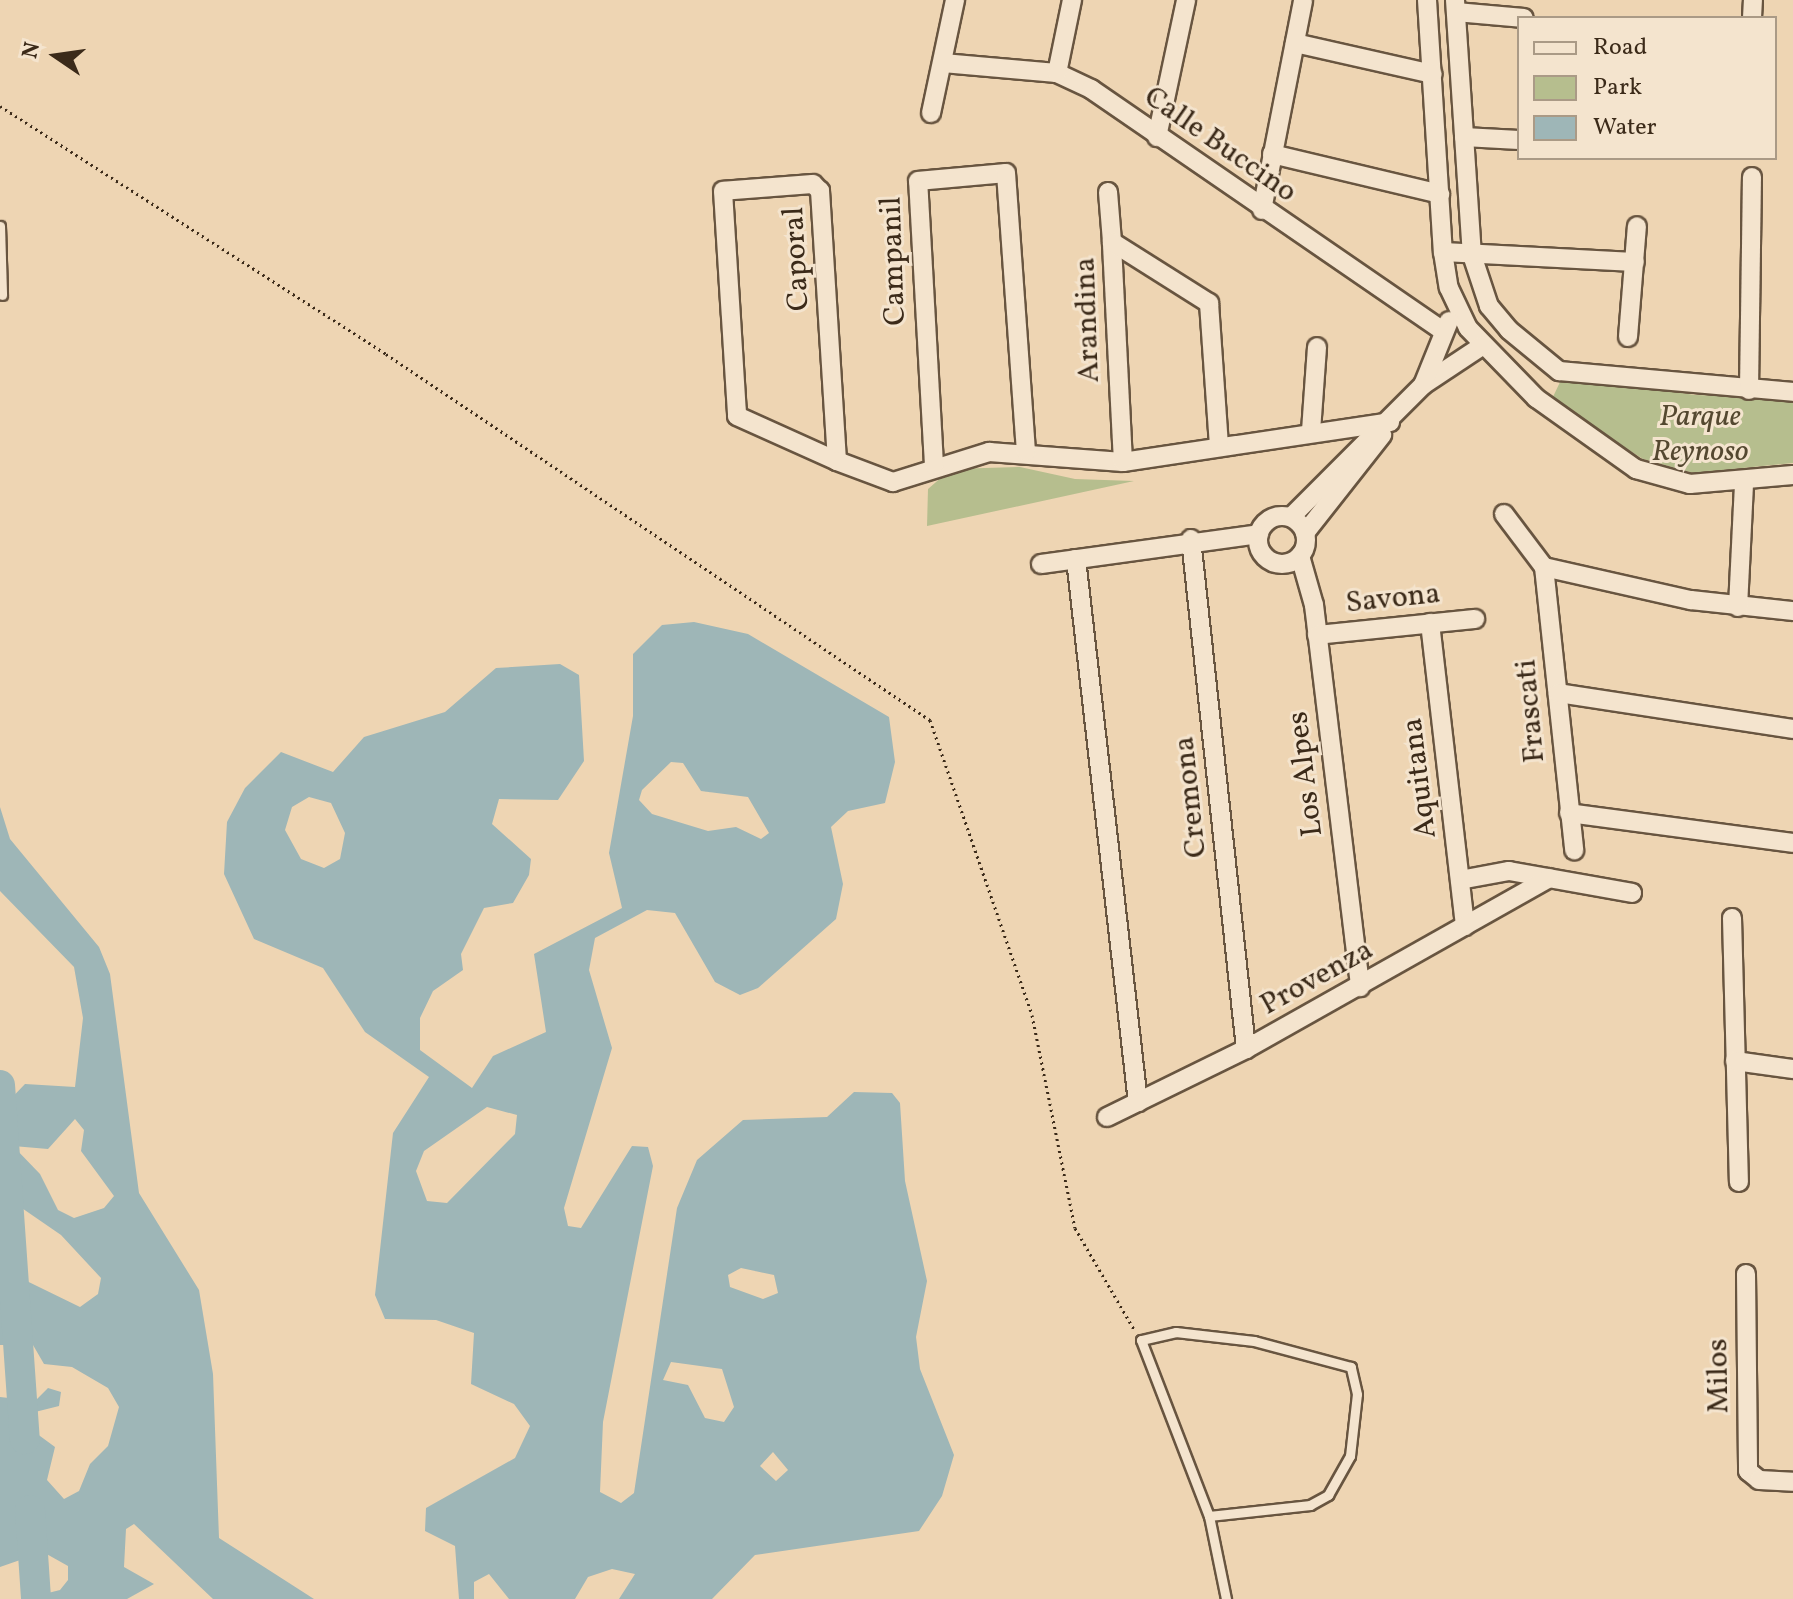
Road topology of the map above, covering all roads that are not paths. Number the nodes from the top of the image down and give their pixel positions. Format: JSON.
{"nodes":[{"id":1,"x":955,"y":0,"type":"edge"},
{"id":2,"x":1072,"y":0,"type":"edge"},
{"id":3,"x":1186,"y":0,"type":"edge"},
{"id":4,"x":1427,"y":0,"type":"edge"},
{"id":5,"x":1303,"y":1,"type":"edge"},
{"id":6,"x":1456,"y":6,"type":"edge"},
{"id":7,"x":1517,"y":17,"type":"edge"},
{"id":8,"x":1295,"y":43,"type":"junction"},
{"id":9,"x":943,"y":63,"type":"junction"},
{"id":10,"x":1057,"y":73,"type":"junction"},
{"id":11,"x":1433,"y":74,"type":"junction"},
{"id":12,"x":931,"y":113,"type":"dead end"},
{"id":13,"x":1157,"y":137,"type":"junction"},
{"id":14,"x":1464,"y":137,"type":"junction"},
{"id":15,"x":1517,"y":140,"type":"edge"},
{"id":16,"x":1272,"y":154,"type":"junction"},
{"id":17,"x":1752,"y":177,"type":"dead end"},
{"id":18,"x":1108,"y":192,"type":"dead end"},
{"id":19,"x":1440,"y":194,"type":"junction"},
{"id":20,"x":1262,"y":210,"type":"junction"},
{"id":21,"x":0,"y":226,"type":"edge"},
{"id":22,"x":1637,"y":226,"type":"dead end"},
{"id":23,"x":1112,"y":242,"type":"junction"},
{"id":24,"x":1443,"y":252,"type":"junction"},
{"id":25,"x":1481,"y":255,"type":"junction"},
{"id":26,"x":1635,"y":262,"type":"junction"},
{"id":27,"x":2,"y":295,"type":"dead end"},
{"id":28,"x":1457,"y":309,"type":"junction"},
{"id":29,"x":1443,"y":331,"type":"junction"},
{"id":30,"x":1628,"y":337,"type":"dead end"},
{"id":31,"x":1482,"y":346,"type":"junction"},
{"id":32,"x":1317,"y":347,"type":"dead end"},
{"id":33,"x":1559,"y":371,"type":"junction"},
{"id":34,"x":1749,"y":380,"type":"junction"},
{"id":35,"x":1423,"y":385,"type":"junction"},
{"id":36,"x":1793,"y":392,"type":"edge"},
{"id":37,"x":1536,"y":398,"type":"junction"},
{"id":38,"x":1390,"y":422,"type":"junction"},
{"id":39,"x":1311,"y":431,"type":"junction"},
{"id":40,"x":1219,"y":447,"type":"junction"},
{"id":41,"x":1026,"y":451,"type":"junction"},
{"id":42,"x":837,"y":461,"type":"junction"},
{"id":43,"x":1123,"y":462,"type":"junction"},
{"id":44,"x":934,"y":465,"type":"junction"},
{"id":45,"x":1793,"y":475,"type":"edge"},
{"id":46,"x":1744,"y":485,"type":"junction"},
{"id":47,"x":1504,"y":514,"type":"dead end"},
{"id":48,"x":1291,"y":517,"type":"junction"},
{"id":49,"x":1305,"y":533,"type":"junction"},
{"id":50,"x":1259,"y":534,"type":"junction"},
{"id":51,"x":1191,"y":539,"type":"junction"},
{"id":52,"x":1300,"y":556,"type":"junction"},
{"id":53,"x":1076,"y":559,"type":"junction"},
{"id":54,"x":1041,"y":564,"type":"dead end"},
{"id":55,"x":1544,"y":567,"type":"junction"},
{"id":56,"x":1738,"y":607,"type":"junction"},
{"id":57,"x":1793,"y":611,"type":"edge"},
{"id":58,"x":1475,"y":619,"type":"dead end"},
{"id":59,"x":1430,"y":623,"type":"junction"},
{"id":60,"x":1317,"y":635,"type":"junction"},
{"id":61,"x":1558,"y":693,"type":"junction"},
{"id":62,"x":1793,"y":729,"type":"edge"},
{"id":63,"x":1569,"y":813,"type":"junction"},
{"id":64,"x":1793,"y":843,"type":"edge"},
{"id":65,"x":1574,"y":850,"type":"dead end"},
{"id":66,"x":1549,"y":878,"type":"junction"},
{"id":67,"x":1460,"y":880,"type":"junction"},
{"id":68,"x":1632,"y":893,"type":"dead end"},
{"id":69,"x":1732,"y":918,"type":"dead end"},
{"id":70,"x":1465,"y":926,"type":"junction"},
{"id":71,"x":1360,"y":987,"type":"junction"},
{"id":72,"x":1246,"y":1049,"type":"junction"},
{"id":73,"x":1735,"y":1061,"type":"junction"},
{"id":74,"x":1793,"y":1069,"type":"edge"},
{"id":75,"x":1138,"y":1102,"type":"junction"},
{"id":76,"x":1107,"y":1117,"type":"dead end"},
{"id":77,"x":1739,"y":1182,"type":"dead end"},
{"id":78,"x":1746,"y":1274,"type":"dead end"},
{"id":79,"x":1793,"y":1482,"type":"edge"},
{"id":80,"x":1209,"y":1516,"type":"junction"},
{"id":81,"x":1226,"y":1599,"type":"edge"}],
"edges":[{"from":1,"to":9,"type":"street"},
{"from":2,"to":10,"type":"street"},
{"from":3,"to":13,"type":"street"},
{"from":4,"to":11,"type":"street"},
{"from":5,"to":8,"type":"street"},
{"from":6,"to":7,"type":"street"},
{"from":6,"to":14,"type":"street"},
{"from":8,"to":11,"type":"street"},
{"from":8,"to":16,"type":"street"},
{"from":9,"to":10,"type":"street","name":"Calle Buccino"},
{"from":9,"to":12,"type":"street"},
{"from":10,"to":13,"type":"street","name":"Calle Buccino"},
{"from":11,"to":19,"type":"street"},
{"from":13,"to":20,"type":"street","name":"Calle Buccino"},
{"from":14,"to":15,"type":"street"},
{"from":14,"to":25,"type":"street"},
{"from":16,"to":19,"type":"street"},
{"from":16,"to":20,"type":"street"},
{"from":17,"to":34,"type":"street"},
{"from":18,"to":23,"type":"street"},
{"from":19,"to":24,"type":"street"},
{"from":20,"to":29,"type":"street","name":"Calle Buccino"},
{"from":21,"to":27,"type":"lane"},
{"from":22,"to":26,"type":"street"},
{"from":23,"to":40,"type":"street","name":"Arandina"},
{"from":23,"to":43,"type":"street","name":"Arandina"},
{"from":24,"to":25,"type":"street"},
{"from":24,"to":28,"type":"street"},
{"from":25,"to":26,"type":"street"},
{"from":25,"to":33,"type":"street"},
{"from":26,"to":30,"type":"street"},
{"from":28,"to":29,"type":"street"},
{"from":28,"to":31,"type":"street"},
{"from":29,"to":35,"type":"street"},
{"from":31,"to":35,"type":"street"},
{"from":31,"to":37,"type":"street"},
{"from":32,"to":39,"type":"street"},
{"from":33,"to":34,"type":"street"},
{"from":33,"to":37,"type":"street"},
{"from":34,"to":36,"type":"street"},
{"from":35,"to":38,"type":"street"},
{"from":37,"to":46,"type":"street"},
{"from":38,"to":39,"type":"street"},
{"from":38,"to":48,"type":"street"},
{"from":38,"to":49,"type":"street"},
{"from":39,"to":40,"type":"street"},
{"from":40,"to":43,"type":"street"},
{"from":41,"to":43,"type":"street"},
{"from":41,"to":44,"type":"street"},
{"from":41,"to":44,"type":"street","name":"Campanil"},
{"from":42,"to":42,"type":"street","name":"Caporal"},
{"from":42,"to":44,"type":"street"},
{"from":45,"to":46,"type":"street"},
{"from":46,"to":56,"type":"street"},
{"from":47,"to":55,"type":"street"},
{"from":48,"to":49,"type":"street"},
{"from":48,"to":50,"type":"street"},
{"from":49,"to":52,"type":"street"},
{"from":50,"to":51,"type":"street"},
{"from":50,"to":52,"type":"street"},
{"from":51,"to":53,"type":"street"},
{"from":51,"to":72,"type":"street","name":"Cremona"},
{"from":52,"to":60,"type":"street","name":"Los Alpes"},
{"from":53,"to":54,"type":"street"},
{"from":53,"to":75,"type":"street"},
{"from":55,"to":56,"type":"street"},
{"from":55,"to":61,"type":"street","name":"Frascati"},
{"from":56,"to":57,"type":"street"},
{"from":58,"to":59,"type":"street","name":"Savona"},
{"from":59,"to":60,"type":"street","name":"Savona"},
{"from":59,"to":67,"type":"street","name":"Aquitana"},
{"from":60,"to":71,"type":"street","name":"Los Alpes"},
{"from":61,"to":62,"type":"street"},
{"from":61,"to":63,"type":"street","name":"Frascati"},
{"from":63,"to":64,"type":"street"},
{"from":63,"to":65,"type":"street","name":"Frascati"},
{"from":66,"to":67,"type":"street"},
{"from":66,"to":68,"type":"street"},
{"from":66,"to":70,"type":"street","name":"Provenza"},
{"from":67,"to":70,"type":"street","name":"Aquitana"},
{"from":69,"to":73,"type":"street"},
{"from":70,"to":71,"type":"street","name":"Provenza"},
{"from":71,"to":72,"type":"street","name":"Provenza"},
{"from":72,"to":75,"type":"street","name":"Provenza"},
{"from":73,"to":74,"type":"street"},
{"from":73,"to":77,"type":"street"},
{"from":75,"to":76,"type":"street","name":"Provenza"},
{"from":78,"to":79,"type":"street","name":"Milos"},
{"from":80,"to":80,"type":"lane"},
{"from":80,"to":81,"type":"lane"}]}
